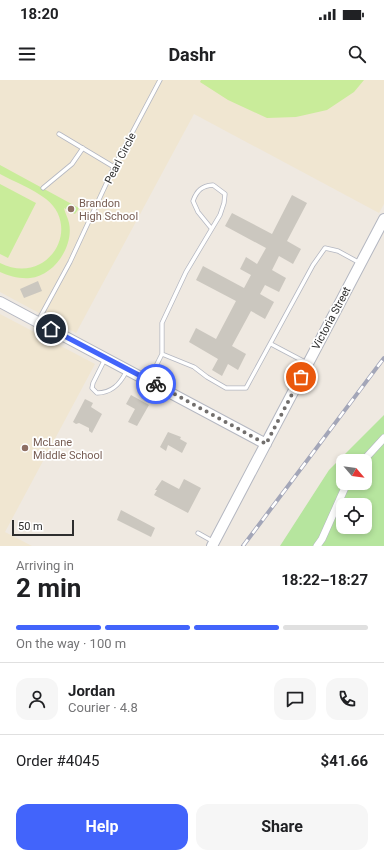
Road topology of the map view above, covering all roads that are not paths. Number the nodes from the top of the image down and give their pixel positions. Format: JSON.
{"nodes":[{"id":1,"x":160,"y":80,"type":"edge"},
{"id":2,"x":59,"y":134,"type":"dead end"},
{"id":3,"x":83,"y":148,"type":"junction"},
{"id":4,"x":114,"y":167,"type":"junction"},
{"id":5,"x":43,"y":188,"type":"dead end"},
{"id":6,"x":384,"y":219,"type":"edge"},
{"id":7,"x":211,"y":228,"type":"junction"},
{"id":8,"x":360,"y":263,"type":"junction"},
{"id":9,"x":0,"y":302,"type":"edge"},
{"id":10,"x":38,"y":322,"type":"junction"},
{"id":11,"x":271,"y":344,"type":"junction"},
{"id":12,"x":162,"y":354,"type":"junction"},
{"id":13,"x":106,"y":357,"type":"junction"},
{"id":14,"x":308,"y":363,"type":"junction"},
{"id":15,"x":128,"y":369,"type":"junction"},
{"id":16,"x":149,"y":380,"type":"junction"},
{"id":17,"x":384,"y":438,"type":"edge"},
{"id":18,"x":266,"y":444,"type":"junction"},
{"id":19,"x":369,"y":454,"type":"edge"},
{"id":20,"x":344,"y":490,"type":"edge"},
{"id":21,"x":198,"y":532,"type":"dead end"},
{"id":22,"x":214,"y":544,"type":"edge"},
{"id":23,"x":317,"y":546,"type":"edge"}],
"edges":[{"from":1,"to":4,"type":"lane","name":"Pearl Circle"},
{"from":2,"to":3,"type":"lane"},
{"from":3,"to":4,"type":"lane"},
{"from":3,"to":5,"type":"lane"},
{"from":4,"to":10,"type":"lane","name":"Pearl Circle"},
{"from":6,"to":8,"type":"street","name":"Victoria Street"},
{"from":7,"to":7,"type":"lane"},
{"from":7,"to":12,"type":"lane"},
{"from":8,"to":11,"type":"lane"},
{"from":8,"to":14,"type":"street","name":"Victoria Street"},
{"from":9,"to":10,"type":"street"},
{"from":10,"to":13,"type":"street"},
{"from":11,"to":12,"type":"lane"},
{"from":11,"to":14,"type":"lane"},
{"from":12,"to":16,"type":"lane"},
{"from":13,"to":15,"type":"street"},
{"from":13,"to":15,"type":"lane"},
{"from":14,"to":18,"type":"street","name":"Victoria Street"},
{"from":15,"to":16,"type":"street"},
{"from":16,"to":18,"type":"street"},
{"from":17,"to":19,"type":"street"},
{"from":18,"to":22,"type":"street","name":"Victoria Street"},
{"from":20,"to":23,"type":"street"},
{"from":21,"to":22,"type":"lane"}]}
